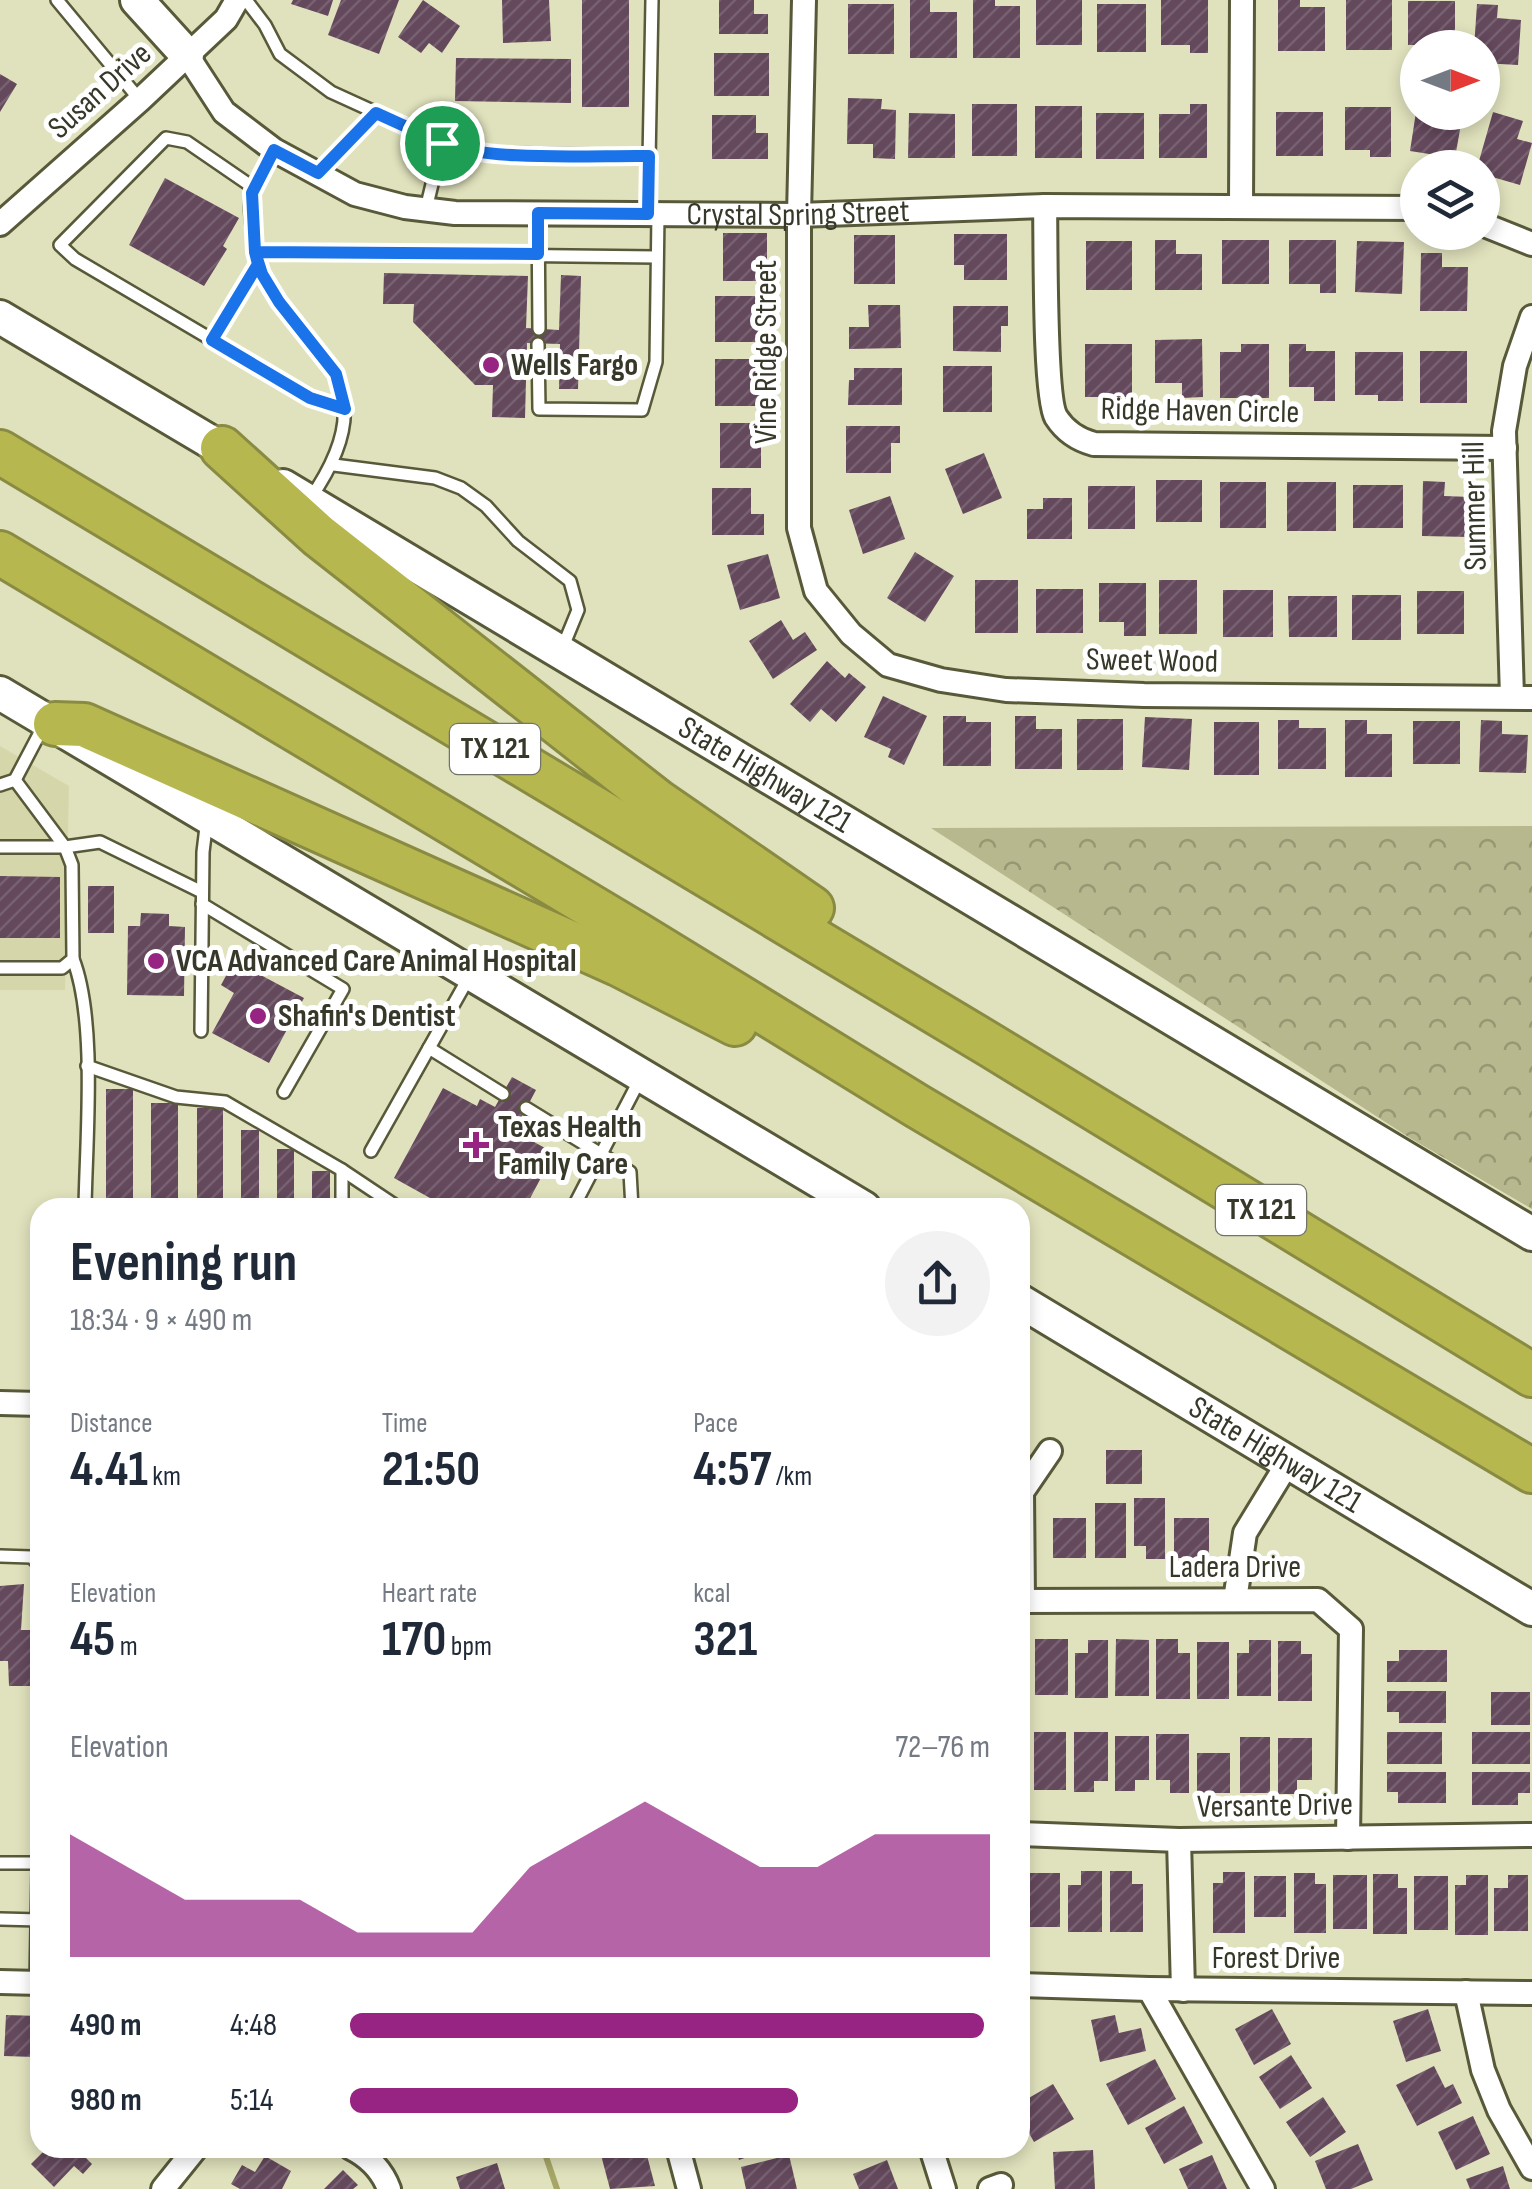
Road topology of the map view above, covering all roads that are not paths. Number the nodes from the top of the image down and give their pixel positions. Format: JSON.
{"nodes":[{"id":1,"x":57,"y":0,"type":"edge"},
{"id":2,"x":137,"y":0,"type":"edge"},
{"id":3,"x":237,"y":0,"type":"edge"},
{"id":4,"x":246,"y":0,"type":"edge"},
{"id":5,"x":652,"y":0,"type":"edge"},
{"id":6,"x":804,"y":0,"type":"edge"},
{"id":7,"x":1242,"y":0,"type":"edge"},
{"id":8,"x":187,"y":55,"type":"junction"},
{"id":9,"x":140,"y":100,"type":"junction"},
{"id":10,"x":376,"y":113,"type":"junction"},
{"id":11,"x":442,"y":143,"type":"junction"},
{"id":12,"x":274,"y":150,"type":"junction"},
{"id":13,"x":649,"y":156,"type":"junction"},
{"id":14,"x":318,"y":173,"type":"junction"},
{"id":15,"x":254,"y":188,"type":"junction"},
{"id":16,"x":1241,"y":205,"type":"junction"},
{"id":17,"x":1045,"y":206,"type":"junction"},
{"id":18,"x":1400,"y":208,"type":"edge"},
{"id":19,"x":426,"y":209,"type":"junction"},
{"id":20,"x":538,"y":213,"type":"junction"},
{"id":21,"x":653,"y":214,"type":"junction"},
{"id":22,"x":799,"y":215,"type":"junction"},
{"id":23,"x":3,"y":219,"type":"edge"},
{"id":24,"x":1500,"y":231,"type":"edge"},
{"id":25,"x":1532,"y":244,"type":"edge"},
{"id":26,"x":538,"y":254,"type":"junction"},
{"id":27,"x":656,"y":257,"type":"junction"},
{"id":28,"x":257,"y":258,"type":"junction"},
{"id":29,"x":0,"y":317,"type":"edge"},
{"id":30,"x":1532,"y":317,"type":"edge"},
{"id":31,"x":539,"y":329,"type":"dead end"},
{"id":32,"x":212,"y":340,"type":"junction"},
{"id":33,"x":538,"y":344,"type":"dead end"},
{"id":34,"x":345,"y":409,"type":"junction"},
{"id":35,"x":222,"y":448,"type":"junction"},
{"id":36,"x":1504,"y":448,"type":"junction"},
{"id":37,"x":0,"y":452,"type":"edge"},
{"id":38,"x":334,"y":465,"type":"junction"},
{"id":39,"x":308,"y":502,"type":"junction"},
{"id":40,"x":0,"y":553,"type":"edge"},
{"id":41,"x":813,"y":581,"type":"joint"},
{"id":42,"x":561,"y":650,"type":"junction"},
{"id":43,"x":0,"y":693,"type":"edge"},
{"id":44,"x":1522,"y":698,"type":"edge"},
{"id":45,"x":51,"y":722,"type":"junction"},
{"id":46,"x":14,"y":780,"type":"junction"},
{"id":47,"x":0,"y":786,"type":"edge"},
{"id":48,"x":208,"y":815,"type":"junction"},
{"id":49,"x":0,"y":847,"type":"edge"},
{"id":50,"x":65,"y":847,"type":"junction"},
{"id":51,"x":202,"y":898,"type":"junction"},
{"id":52,"x":73,"y":959,"type":"junction"},
{"id":53,"x":0,"y":968,"type":"edge"},
{"id":54,"x":472,"y":973,"type":"junction"},
{"id":55,"x":201,"y":1032,"type":"dead end"},
{"id":56,"x":990,"y":1046,"type":"junction"},
{"id":57,"x":429,"y":1048,"type":"junction"},
{"id":58,"x":87,"y":1066,"type":"junction"},
{"id":59,"x":642,"y":1075,"type":"junction"},
{"id":60,"x":284,"y":1092,"type":"dead end"},
{"id":61,"x":502,"y":1094,"type":"dead end"},
{"id":62,"x":917,"y":1106,"type":"junction"},
{"id":63,"x":526,"y":1108,"type":"dead end"},
{"id":64,"x":371,"y":1150,"type":"dead end"},
{"id":65,"x":601,"y":1153,"type":"junction"},
{"id":66,"x":342,"y":1170,"type":"junction"},
{"id":67,"x":86,"y":1198,"type":"edge"},
{"id":68,"x":342,"y":1198,"type":"edge"},
{"id":69,"x":383,"y":1198,"type":"edge"},
{"id":70,"x":578,"y":1198,"type":"edge"},
{"id":71,"x":631,"y":1198,"type":"edge"},
{"id":72,"x":847,"y":1198,"type":"edge"},
{"id":73,"x":1532,"y":1234,"type":"edge"},
{"id":74,"x":1030,"y":1306,"type":"edge"},
{"id":75,"x":1532,"y":1375,"type":"edge"},
{"id":76,"x":0,"y":1403,"type":"edge"},
{"id":77,"x":30,"y":1404,"type":"edge"},
{"id":78,"x":1050,"y":1451,"type":"dead end"},
{"id":79,"x":1289,"y":1461,"type":"junction"},
{"id":80,"x":1532,"y":1471,"type":"edge"},
{"id":81,"x":1030,"y":1480,"type":"edge"},
{"id":82,"x":0,"y":1556,"type":"edge"},
{"id":83,"x":30,"y":1557,"type":"edge"},
{"id":84,"x":1235,"y":1600,"type":"junction"},
{"id":85,"x":1030,"y":1601,"type":"edge"},
{"id":86,"x":1532,"y":1609,"type":"edge"},
{"id":87,"x":1030,"y":1834,"type":"edge"},
{"id":88,"x":1532,"y":1835,"type":"edge"},
{"id":89,"x":1348,"y":1838,"type":"junction"},
{"id":90,"x":1179,"y":1840,"type":"junction"},
{"id":91,"x":0,"y":1863,"type":"edge"},
{"id":92,"x":30,"y":1864,"type":"edge"},
{"id":93,"x":0,"y":1920,"type":"edge"},
{"id":94,"x":30,"y":1920,"type":"edge"},
{"id":95,"x":0,"y":1982,"type":"edge"},
{"id":96,"x":30,"y":1983,"type":"edge"},
{"id":97,"x":1030,"y":1985,"type":"edge"},
{"id":98,"x":1149,"y":1990,"type":"junction"},
{"id":99,"x":1182,"y":1990,"type":"junction"},
{"id":100,"x":1466,"y":1992,"type":"junction"},
{"id":101,"x":1532,"y":1993,"type":"edge"},
{"id":102,"x":188,"y":2158,"type":"edge"},
{"id":103,"x":368,"y":2158,"type":"edge"},
{"id":104,"x":681,"y":2158,"type":"edge"},
{"id":105,"x":934,"y":2158,"type":"edge"},
{"id":106,"x":1532,"y":2168,"type":"edge"},
{"id":107,"x":162,"y":2189,"type":"edge"},
{"id":108,"x":389,"y":2189,"type":"edge"},
{"id":109,"x":689,"y":2189,"type":"edge"},
{"id":110,"x":944,"y":2189,"type":"edge"},
{"id":111,"x":1263,"y":2189,"type":"edge"}],
"edges":[{"from":1,"to":9,"type":"lane"},
{"from":2,"to":8,"type":"main road","name":"Crystal Spring Street"},
{"from":3,"to":8,"type":"street","name":"Susan Drive"},
{"from":4,"to":10,"type":"lane"},
{"from":5,"to":13,"type":"lane"},
{"from":6,"to":22,"type":"street","name":"Vine Ridge Street"},
{"from":7,"to":16,"type":"street"},
{"from":8,"to":9,"type":"street","name":"Susan Drive"},
{"from":8,"to":12,"type":"street","name":"Crystal Spring Street"},
{"from":9,"to":23,"type":"street","name":"Susan Drive"},
{"from":10,"to":11,"type":"lane"},
{"from":10,"to":14,"type":"lane"},
{"from":11,"to":13,"type":"lane"},
{"from":11,"to":19,"type":"lane"},
{"from":12,"to":14,"type":"street","name":"Crystal Spring Street"},
{"from":12,"to":15,"type":"lane"},
{"from":13,"to":21,"type":"lane"},
{"from":14,"to":19,"type":"street","name":"Crystal Spring Street"},
{"from":15,"to":28,"type":"lane"},
{"from":15,"to":32,"type":"lane"},
{"from":16,"to":17,"type":"street","name":"Crystal Spring Street"},
{"from":16,"to":18,"type":"street","name":"Crystal Spring Street"},
{"from":17,"to":22,"type":"street","name":"Crystal Spring Street"},
{"from":17,"to":36,"type":"street","name":"Ridge Haven Circle"},
{"from":19,"to":20,"type":"street","name":"Crystal Spring Street"},
{"from":20,"to":21,"type":"street","name":"Crystal Spring Street"},
{"from":20,"to":26,"type":"lane"},
{"from":21,"to":22,"type":"street","name":"Crystal Spring Street"},
{"from":21,"to":27,"type":"lane"},
{"from":22,"to":41,"type":"street","name":"Vine Ridge Street"},
{"from":24,"to":25,"type":"street"},
{"from":26,"to":27,"type":"lane"},
{"from":26,"to":28,"type":"lane"},
{"from":26,"to":31,"type":"lane"},
{"from":27,"to":33,"type":"lane"},
{"from":28,"to":32,"type":"lane"},
{"from":28,"to":34,"type":"lane"},
{"from":29,"to":35,"type":"main road","name":"State Highway 121"},
{"from":30,"to":36,"type":"street","name":"Summer Hill"},
{"from":32,"to":34,"type":"lane"},
{"from":34,"to":38,"type":"lane"},
{"from":35,"to":39,"type":"main road","name":"State Highway 121"},
{"from":35,"to":56,"type":"highway"},
{"from":36,"to":44,"type":"street","name":"Summer Hill"},
{"from":37,"to":56,"type":"highway","number":"TX 121"},
{"from":38,"to":39,"type":"lane"},
{"from":38,"to":42,"type":"lane"},
{"from":39,"to":42,"type":"main road","name":"State Highway 121"},
{"from":40,"to":62,"type":"highway","number":"TX 121"},
{"from":41,"to":44,"type":"street","name":"Sweet Wood"},
{"from":42,"to":73,"type":"main road","name":"State Highway 121"},
{"from":43,"to":45,"type":"main road"},
{"from":45,"to":46,"type":"lane"},
{"from":45,"to":48,"type":"main road"},
{"from":45,"to":62,"type":"highway"},
{"from":46,"to":47,"type":"lane"},
{"from":46,"to":50,"type":"lane"},
{"from":48,"to":51,"type":"lane"},
{"from":48,"to":54,"type":"main road"},
{"from":49,"to":50,"type":"lane"},
{"from":50,"to":51,"type":"lane"},
{"from":50,"to":52,"type":"lane"},
{"from":51,"to":55,"type":"lane"},
{"from":51,"to":60,"type":"lane"},
{"from":52,"to":53,"type":"lane"},
{"from":52,"to":58,"type":"lane"},
{"from":54,"to":57,"type":"lane"},
{"from":54,"to":59,"type":"main road"},
{"from":56,"to":75,"type":"highway","number":"TX 121"},
{"from":57,"to":61,"type":"lane"},
{"from":57,"to":64,"type":"lane"},
{"from":58,"to":66,"type":"lane"},
{"from":58,"to":67,"type":"lane"},
{"from":59,"to":65,"type":"lane"},
{"from":59,"to":72,"type":"main road"},
{"from":62,"to":80,"type":"highway","number":"TX 121"},
{"from":63,"to":65,"type":"lane"},
{"from":65,"to":70,"type":"lane"},
{"from":65,"to":71,"type":"lane"},
{"from":66,"to":68,"type":"lane"},
{"from":66,"to":69,"type":"lane"},
{"from":74,"to":79,"type":"main road","name":"State Highway 121"},
{"from":76,"to":77,"type":"street"},
{"from":78,"to":81,"type":"street"},
{"from":79,"to":84,"type":"street"},
{"from":79,"to":86,"type":"main road","name":"State Highway 121"},
{"from":82,"to":83,"type":"lane"},
{"from":84,"to":85,"type":"street","name":"Ladera Drive"},
{"from":84,"to":89,"type":"street","name":"Ladera Drive"},
{"from":87,"to":90,"type":"street","name":"Versante Drive"},
{"from":88,"to":89,"type":"street","name":"Versante Drive"},
{"from":89,"to":90,"type":"street","name":"Versante Drive"},
{"from":90,"to":99,"type":"street"},
{"from":91,"to":92,"type":"lane"},
{"from":93,"to":94,"type":"lane"},
{"from":95,"to":96,"type":"street"},
{"from":97,"to":98,"type":"street","name":"Forest Drive"},
{"from":98,"to":99,"type":"street","name":"Forest Drive"},
{"from":98,"to":111,"type":"street"},
{"from":99,"to":100,"type":"street","name":"Forest Drive"},
{"from":100,"to":101,"type":"street","name":"Forest Drive"},
{"from":100,"to":106,"type":"street"},
{"from":102,"to":107,"type":"street"},
{"from":103,"to":108,"type":"street"},
{"from":104,"to":109,"type":"street"},
{"from":105,"to":110,"type":"street"}]}
